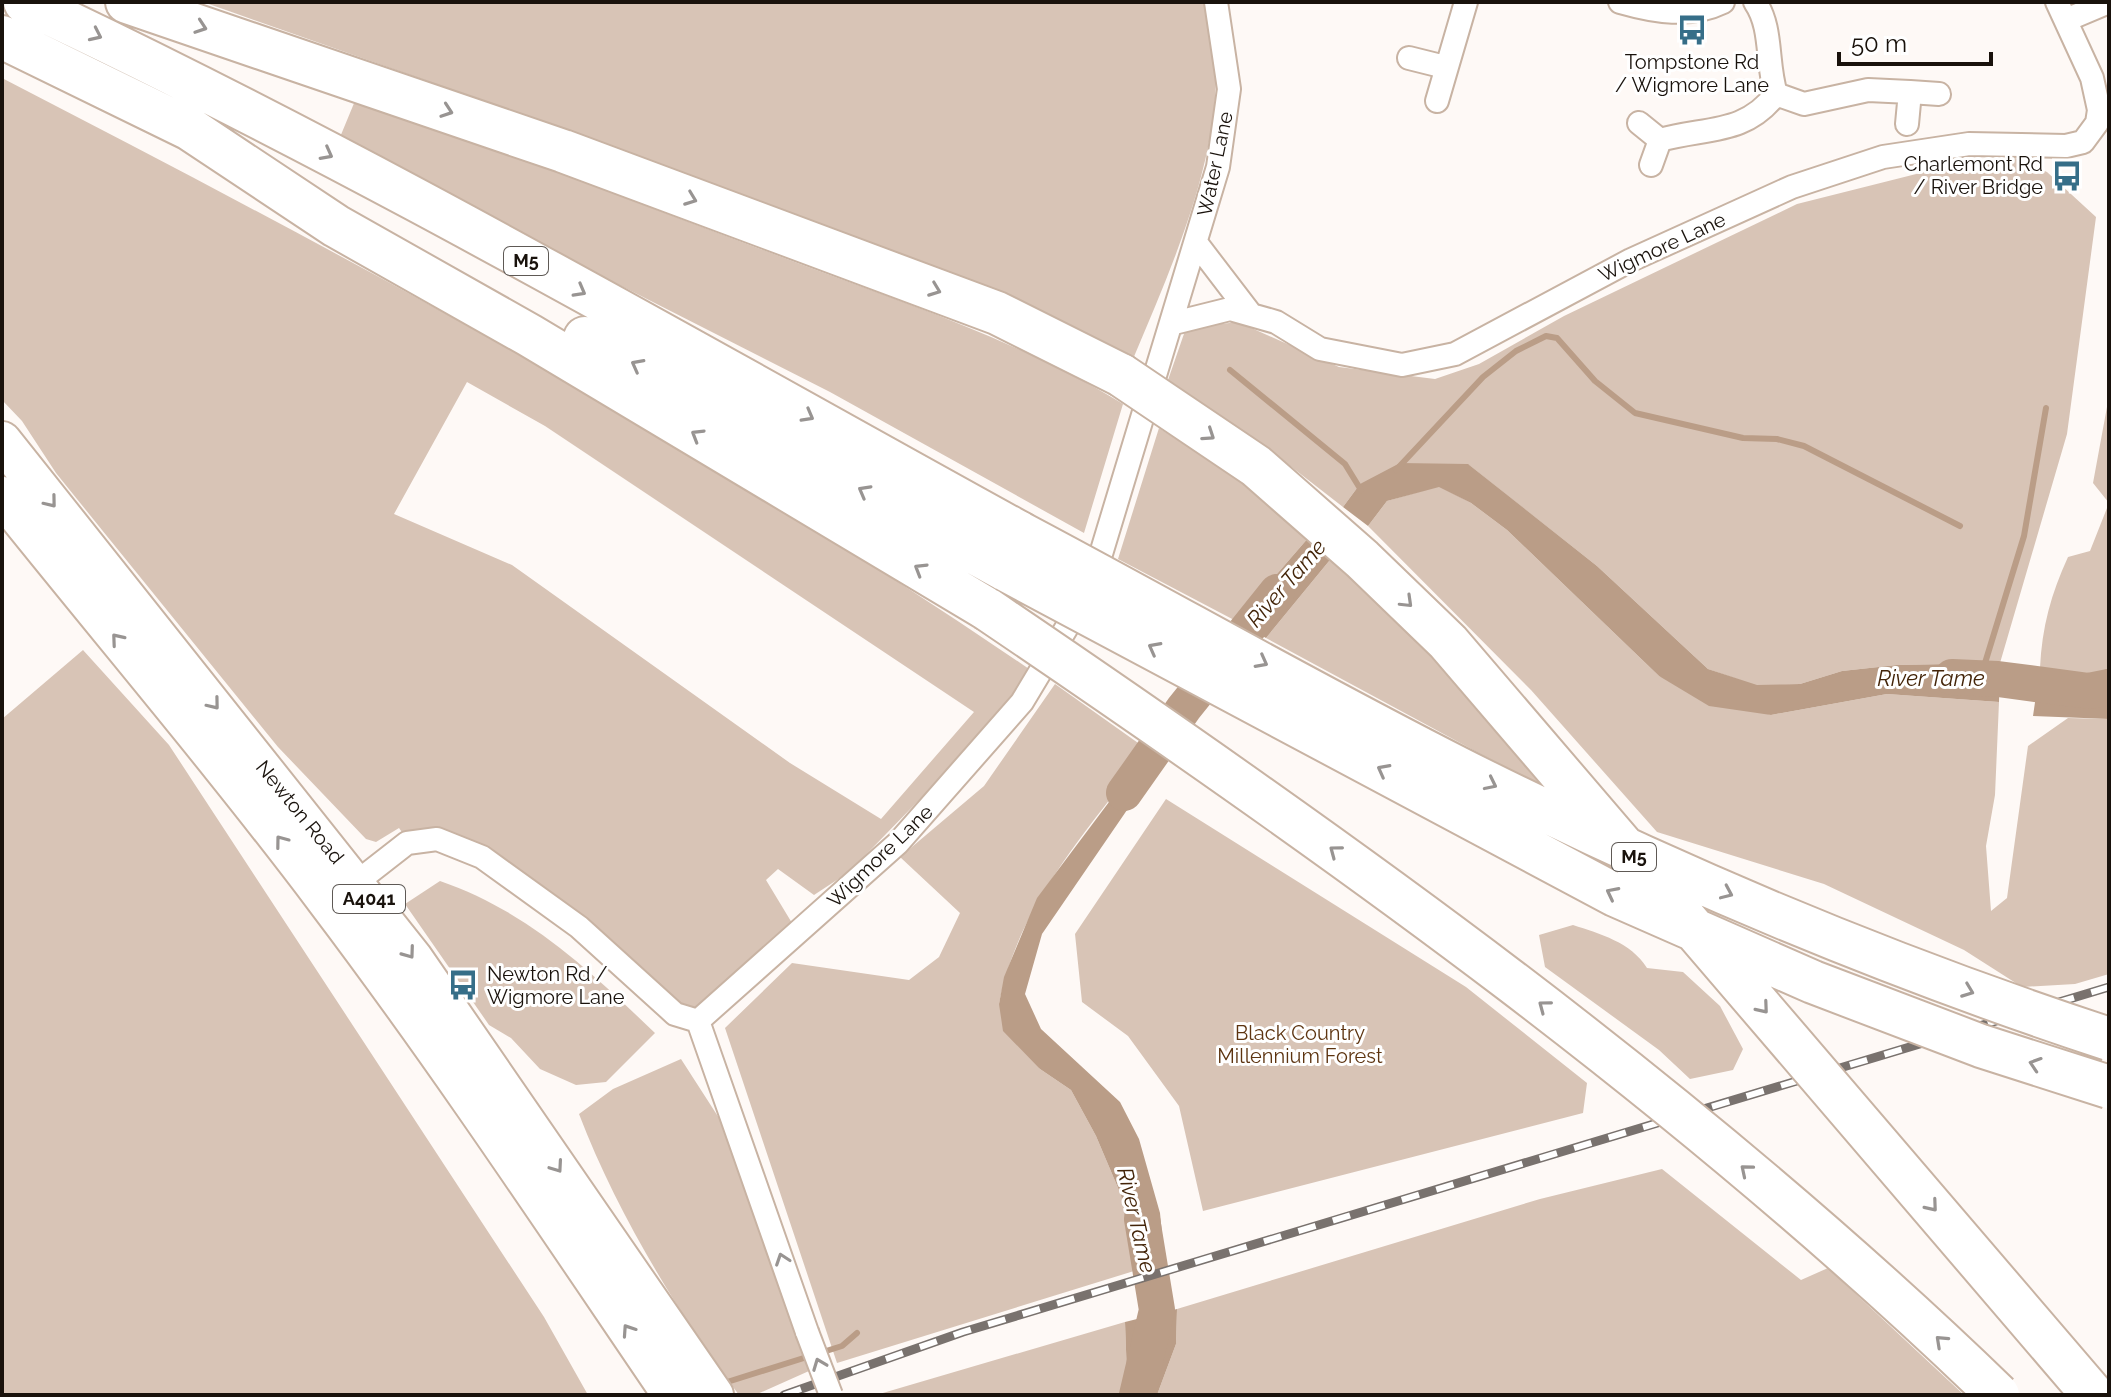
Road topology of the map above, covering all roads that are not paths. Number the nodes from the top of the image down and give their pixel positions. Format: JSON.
{"nodes":[{"id":1,"x":25,"y":2,"type":"edge"},
{"id":2,"x":127,"y":2,"type":"edge"},
{"id":3,"x":1216,"y":2,"type":"edge"},
{"id":4,"x":1466,"y":2,"type":"edge"},
{"id":5,"x":1620,"y":2,"type":"edge"},
{"id":6,"x":1723,"y":2,"type":"edge"},
{"id":7,"x":1755,"y":2,"type":"edge"},
{"id":8,"x":2109,"y":2,"type":"edge"},
{"id":9,"x":2061,"y":11,"type":"edge"},
{"id":10,"x":2,"y":37,"type":"edge"},
{"id":11,"x":1409,"y":58,"type":"dead end"},
{"id":12,"x":1445,"y":67,"type":"junction"},
{"id":13,"x":1910,"y":92,"type":"junction"},
{"id":14,"x":1776,"y":94,"type":"junction"},
{"id":15,"x":1939,"y":94,"type":"dead end"},
{"id":16,"x":1437,"y":101,"type":"dead end"},
{"id":17,"x":1639,"y":123,"type":"dead end"},
{"id":18,"x":1907,"y":124,"type":"dead end"},
{"id":19,"x":1660,"y":140,"type":"junction"},
{"id":20,"x":215,"y":145,"type":"junction"},
{"id":21,"x":1651,"y":165,"type":"dead end"},
{"id":22,"x":1197,"y":244,"type":"junction"},
{"id":23,"x":1249,"y":312,"type":"junction"},
{"id":24,"x":1174,"y":323,"type":"junction"},
{"id":25,"x":2,"y":441,"type":"edge"},
{"id":26,"x":2,"y":471,"type":"edge"},
{"id":27,"x":2,"y":485,"type":"edge"},
{"id":28,"x":2,"y":496,"type":"edge"},
{"id":29,"x":1013,"y":551,"type":"junction"},
{"id":30,"x":342,"y":892,"type":"junction"},
{"id":31,"x":698,"y":1021,"type":"junction"},
{"id":32,"x":2109,"y":1039,"type":"edge"},
{"id":33,"x":2109,"y":1087,"type":"edge"},
{"id":34,"x":697,"y":1390,"type":"edge"},
{"id":35,"x":831,"y":1395,"type":"edge"},
{"id":36,"x":1998,"y":1395,"type":"edge"},
{"id":37,"x":2093,"y":1395,"type":"edge"}],
"edges":[{"from":1,"to":29,"type":"highway","number":"M5","one_way":true},
{"from":2,"to":37,"type":"highway","number":"M5","one_way":true,"bridge":true},
{"from":3,"to":22,"type":"street","name":"Water Lane"},
{"from":4,"to":12,"type":"street"},
{"from":5,"to":6,"type":"street"},
{"from":7,"to":14,"type":"street"},
{"from":8,"to":9,"type":"street"},
{"from":9,"to":23,"type":"street","name":"Wigmore Lane"},
{"from":10,"to":20,"type":"highway","number":"M5"},
{"from":11,"to":12,"type":"street"},
{"from":12,"to":16,"type":"street"},
{"from":13,"to":14,"type":"street"},
{"from":13,"to":15,"type":"street"},
{"from":13,"to":18,"type":"street"},
{"from":14,"to":19,"type":"street"},
{"from":17,"to":19,"type":"street"},
{"from":19,"to":21,"type":"street"},
{"from":29,"to":20,"type":"highway","number":"M5","one_way":true},
{"from":36,"to":20,"type":"highway","number":"M5","one_way":true,"bridge":true},
{"from":22,"to":23,"type":"street","name":"Wigmore Lane"},
{"from":22,"to":24,"type":"street","name":"Water Lane"},
{"from":23,"to":24,"type":"street","name":"Wigmore Lane"},
{"from":24,"to":31,"type":"street","name":"Wigmore Lane"},
{"from":25,"to":30,"type":"highway","name":"Newton Road","number":"A4041","one_way":true},
{"from":26,"to":27,"type":"highway"},
{"from":30,"to":28,"type":"highway","name":"Newton Road","number":"A4041","one_way":true},
{"from":29,"to":32,"type":"highway","number":"M5","one_way":true,"bridge":true},
{"from":33,"to":29,"type":"highway","number":"M5","one_way":true,"bridge":true},
{"from":30,"to":31,"type":"street"},
{"from":30,"to":34,"type":"highway","name":"Newton Road","number":"A4041"},
{"from":35,"to":31,"type":"street","one_way":true,"bridge":true}]}
